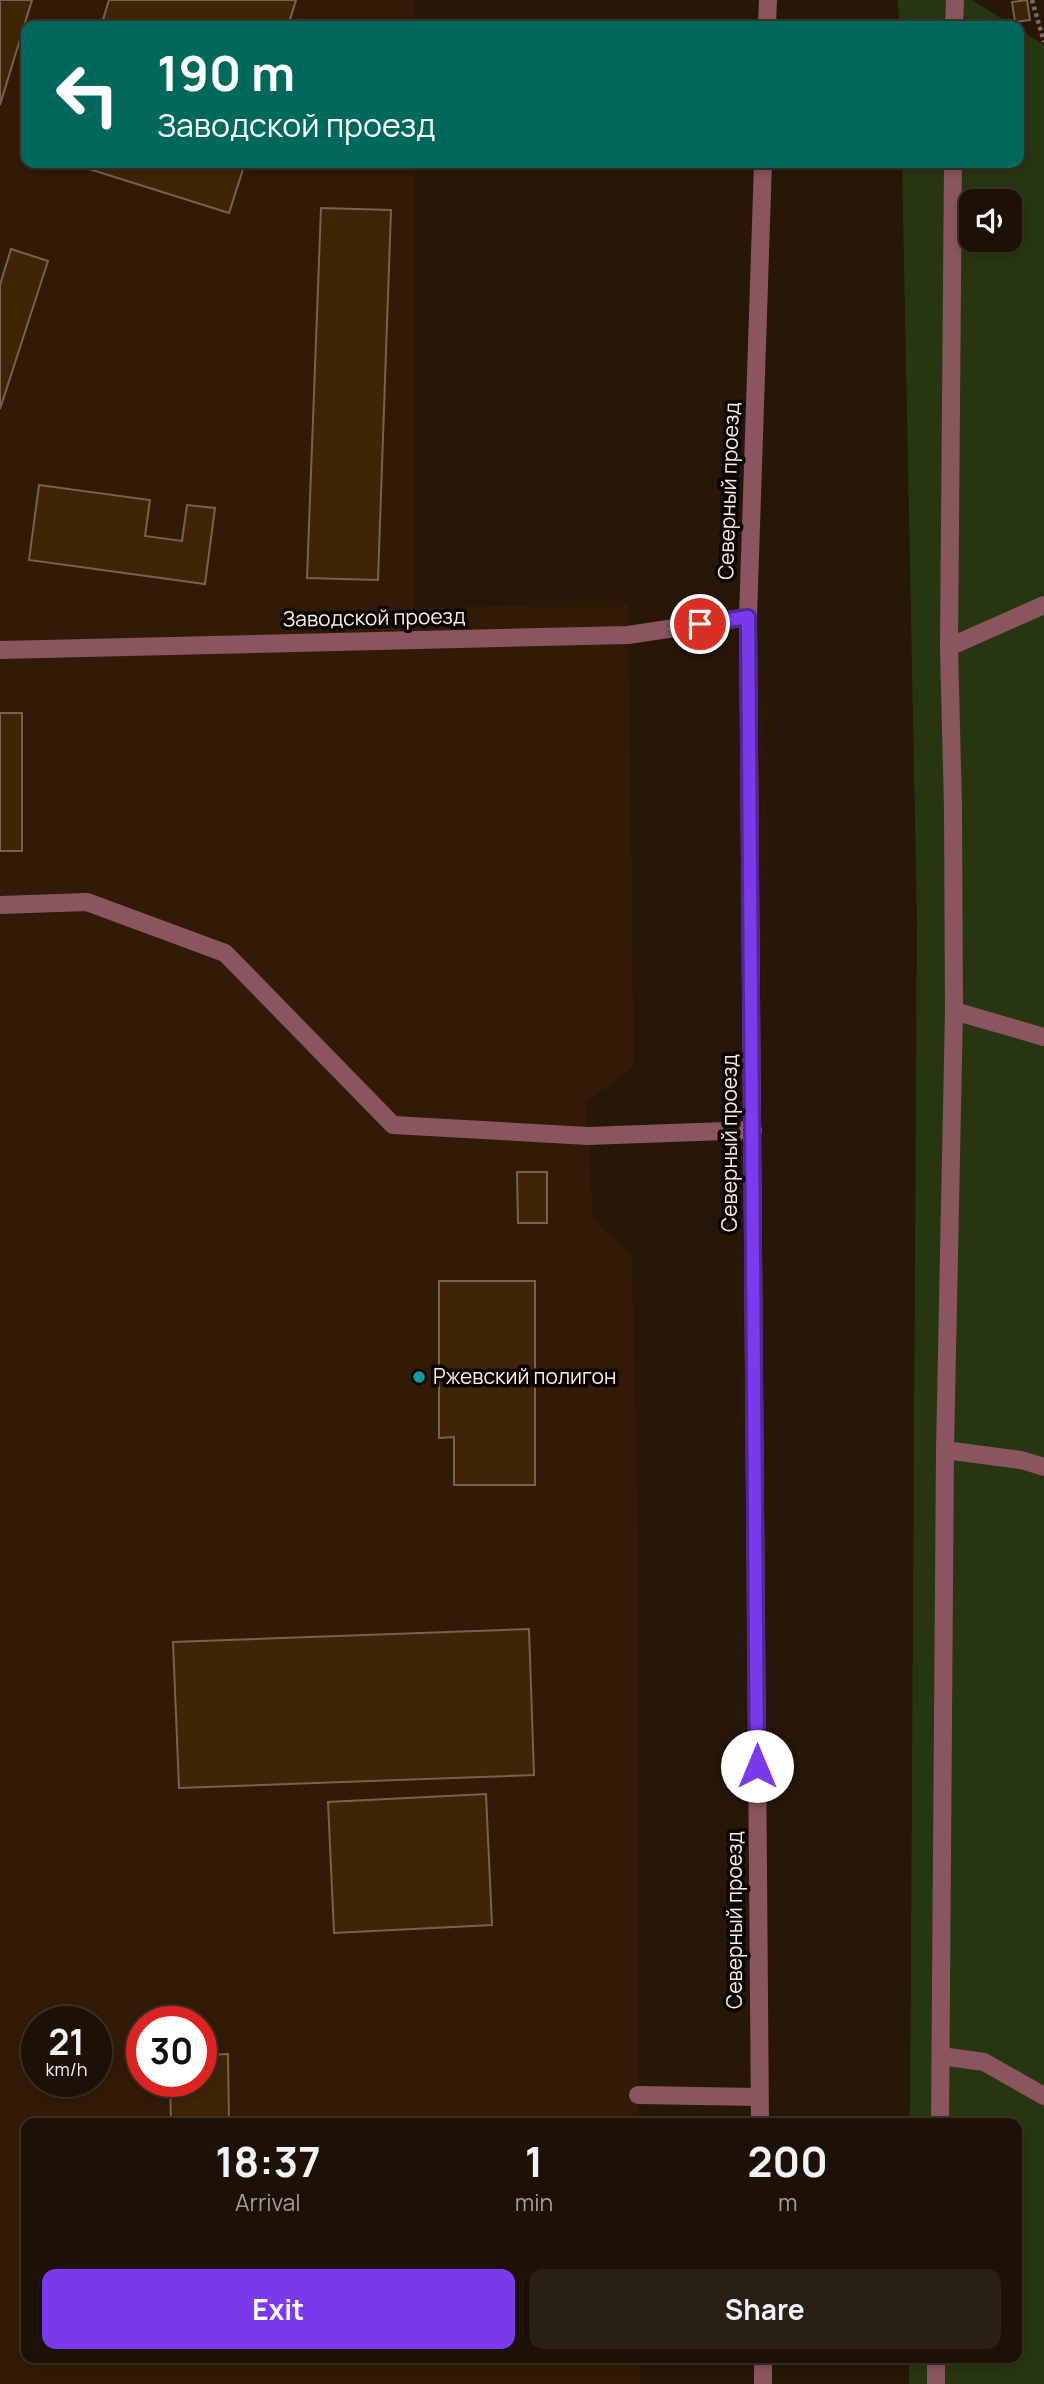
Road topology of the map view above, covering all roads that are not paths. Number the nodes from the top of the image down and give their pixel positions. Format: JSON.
{"nodes":[{"id":1,"x":768,"y":0,"type":"edge"},
{"id":2,"x":954,"y":0,"type":"edge"},
{"id":3,"x":767,"y":21,"type":"edge"},
{"id":4,"x":954,"y":21,"type":"edge"},
{"id":5,"x":763,"y":168,"type":"edge"},
{"id":6,"x":953,"y":168,"type":"edge"},
{"id":7,"x":1044,"y":605,"type":"edge"},
{"id":8,"x":748,"y":617,"type":"junction"},
{"id":9,"x":949,"y":647,"type":"junction"},
{"id":10,"x":0,"y":650,"type":"edge"},
{"id":11,"x":0,"y":905,"type":"edge"},
{"id":12,"x":954,"y":1011,"type":"junction"},
{"id":13,"x":1044,"y":1037,"type":"edge"},
{"id":14,"x":753,"y":1130,"type":"junction"},
{"id":15,"x":945,"y":1450,"type":"junction"},
{"id":16,"x":1044,"y":1466,"type":"edge"},
{"id":17,"x":941,"y":2056,"type":"junction"},
{"id":18,"x":638,"y":2095,"type":"dead end"},
{"id":19,"x":1044,"y":2096,"type":"edge"},
{"id":20,"x":759,"y":2097,"type":"junction"},
{"id":21,"x":760,"y":2118,"type":"edge"},
{"id":22,"x":940,"y":2118,"type":"edge"},
{"id":23,"x":763,"y":2363,"type":"edge"},
{"id":24,"x":936,"y":2363,"type":"edge"},
{"id":25,"x":763,"y":2384,"type":"edge"},
{"id":26,"x":936,"y":2384,"type":"edge"}],
"edges":[{"from":1,"to":3,"type":"street"},
{"from":2,"to":4,"type":"street"},
{"from":5,"to":8,"type":"street","name":"Северный проезд"},
{"from":6,"to":9,"type":"street"},
{"from":7,"to":9,"type":"street"},
{"from":8,"to":10,"type":"street","name":"Заводской проезд"},
{"from":8,"to":14,"type":"street","name":"Северный проезд"},
{"from":9,"to":12,"type":"street"},
{"from":11,"to":14,"type":"street"},
{"from":12,"to":13,"type":"street"},
{"from":12,"to":15,"type":"street"},
{"from":14,"to":20,"type":"street","name":"Северный проезд"},
{"from":15,"to":16,"type":"street"},
{"from":15,"to":17,"type":"street"},
{"from":17,"to":19,"type":"street"},
{"from":17,"to":22,"type":"street"},
{"from":18,"to":20,"type":"street"},
{"from":20,"to":21,"type":"street","name":"Северный проезд"},
{"from":23,"to":25,"type":"street"},
{"from":24,"to":26,"type":"street"}]}
